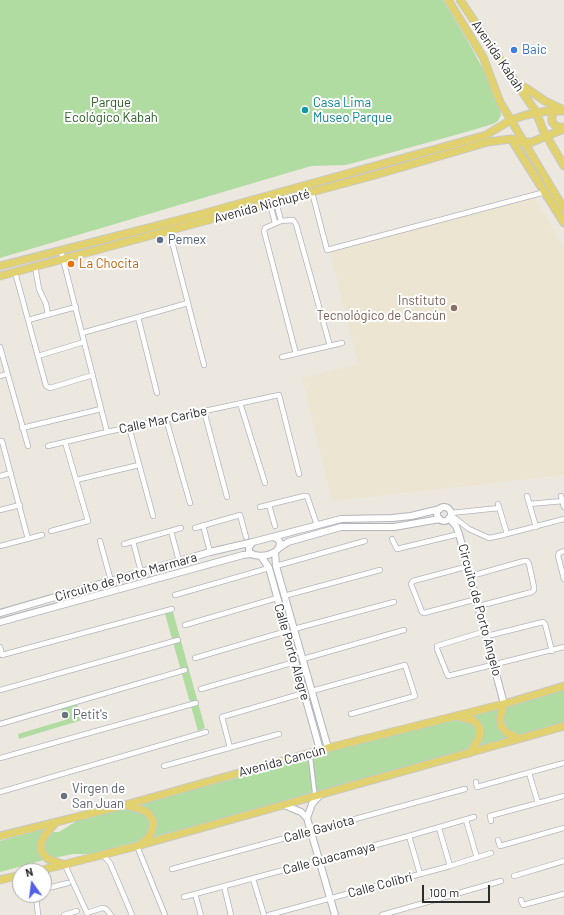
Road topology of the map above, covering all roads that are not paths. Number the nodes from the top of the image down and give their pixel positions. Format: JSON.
{"nodes":[{"id":1,"x":448,"y":0,"type":"edge"},
{"id":2,"x":460,"y":0,"type":"edge"},
{"id":3,"x":516,"y":83,"type":"junction"},
{"id":4,"x":564,"y":110,"type":"edge"},
{"id":5,"x":555,"y":111,"type":"junction"},
{"id":6,"x":536,"y":112,"type":"junction"},
{"id":7,"x":511,"y":120,"type":"junction"},
{"id":8,"x":564,"y":128,"type":"edge"},
{"id":9,"x":486,"y":135,"type":"junction"},
{"id":10,"x":546,"y":136,"type":"junction"},
{"id":11,"x":511,"y":139,"type":"junction"},
{"id":12,"x":488,"y":142,"type":"junction"},
{"id":13,"x":524,"y":142,"type":"junction"},
{"id":14,"x":564,"y":166,"type":"edge"},
{"id":15,"x":547,"y":181,"type":"junction"},
{"id":16,"x":312,"y":192,"type":"junction"},
{"id":17,"x":545,"y":192,"type":"junction"},
{"id":18,"x":550,"y":201,"type":"junction"},
{"id":19,"x":273,"y":203,"type":"junction"},
{"id":20,"x":564,"y":209,"type":"edge"},
{"id":21,"x":203,"y":217,"type":"junction"},
{"id":22,"x":281,"y":221,"type":"junction"},
{"id":23,"x":275,"y":223,"type":"junction"},
{"id":24,"x":564,"y":223,"type":"edge"},
{"id":25,"x":169,"y":230,"type":"junction"},
{"id":26,"x":61,"y":251,"type":"junction"},
{"id":27,"x":63,"y":258,"type":"junction"},
{"id":28,"x":0,"y":266,"type":"edge"},
{"id":29,"x":35,"y":266,"type":"junction"},
{"id":30,"x":15,"y":272,"type":"junction"},
{"id":31,"x":0,"y":276,"type":"edge"},
{"id":32,"x":188,"y":303,"type":"junction"},
{"id":33,"x":76,"y":307,"type":"junction"},
{"id":34,"x":48,"y":315,"type":"junction"},
{"id":35,"x":138,"y":317,"type":"junction"},
{"id":36,"x":28,"y":320,"type":"junction"},
{"id":37,"x":82,"y":333,"type":"junction"},
{"id":38,"x":84,"y":342,"type":"junction"},
{"id":39,"x":342,"y":343,"type":"dead end"},
{"id":40,"x":330,"y":346,"type":"junction"},
{"id":41,"x":0,"y":347,"type":"edge"},
{"id":42,"x":296,"y":354,"type":"junction"},
{"id":43,"x":38,"y":356,"type":"junction"},
{"id":44,"x":282,"y":357,"type":"dead end"},
{"id":45,"x":204,"y":365,"type":"dead end"},
{"id":46,"x":7,"y":374,"type":"junction"},
{"id":47,"x":93,"y":375,"type":"junction"},
{"id":48,"x":0,"y":376,"type":"edge"},
{"id":49,"x":156,"y":393,"type":"dead end"},
{"id":50,"x":240,"y":403,"type":"junction"},
{"id":51,"x":101,"y":409,"type":"junction"},
{"id":52,"x":204,"y":411,"type":"junction"},
{"id":53,"x":166,"y":419,"type":"junction"},
{"id":54,"x":128,"y":427,"type":"junction"},
{"id":55,"x":22,"y":428,"type":"junction"},
{"id":56,"x":107,"y":432,"type":"junction"},
{"id":57,"x":1,"y":441,"type":"edge"},
{"id":58,"x":65,"y":442,"type":"junction"},
{"id":59,"x":28,"y":446,"type":"dead end"},
{"id":60,"x":48,"y":446,"type":"dead end"},
{"id":61,"x":139,"y":465,"type":"junction"},
{"id":62,"x":11,"y":473,"type":"junction"},
{"id":63,"x":299,"y":474,"type":"dead end"},
{"id":64,"x":0,"y":476,"type":"edge"},
{"id":65,"x":76,"y":480,"type":"junction"},
{"id":66,"x":265,"y":483,"type":"dead end"},
{"id":67,"x":527,"y":496,"type":"dead end"},
{"id":68,"x":227,"y":497,"type":"dead end"},
{"id":69,"x":190,"y":503,"type":"dead end"},
{"id":70,"x":529,"y":504,"type":"junction"},
{"id":71,"x":20,"y":505,"type":"junction"},
{"id":72,"x":269,"y":505,"type":"junction"},
{"id":73,"x":564,"y":507,"type":"edge"},
{"id":74,"x":260,"y":508,"type":"dead end"},
{"id":75,"x":440,"y":509,"type":"junction"},
{"id":76,"x":0,"y":510,"type":"edge"},
{"id":77,"x":450,"y":515,"type":"junction"},
{"id":78,"x":153,"y":516,"type":"dead end"},
{"id":79,"x":410,"y":516,"type":"junction"},
{"id":80,"x":440,"y":519,"type":"junction"},
{"id":81,"x":564,"y":519,"type":"edge"},
{"id":82,"x":317,"y":525,"type":"junction"},
{"id":83,"x":413,"y":525,"type":"junction"},
{"id":84,"x":203,"y":526,"type":"junction"},
{"id":85,"x":275,"y":526,"type":"dead end"},
{"id":86,"x":536,"y":527,"type":"junction"},
{"id":87,"x":181,"y":528,"type":"dead end"},
{"id":88,"x":194,"y":528,"type":"dead end"},
{"id":89,"x":51,"y":531,"type":"dead end"},
{"id":90,"x":171,"y":531,"type":"junction"},
{"id":91,"x":459,"y":534,"type":"junction"},
{"id":92,"x":506,"y":534,"type":"junction"},
{"id":93,"x":42,"y":535,"type":"dead end"},
{"id":94,"x":246,"y":537,"type":"dead end"},
{"id":95,"x":273,"y":537,"type":"junction"},
{"id":96,"x":28,"y":539,"type":"junction"},
{"id":97,"x":392,"y":539,"type":"dead end"},
{"id":98,"x":100,"y":541,"type":"dead end"},
{"id":99,"x":133,"y":541,"type":"junction"},
{"id":100,"x":365,"y":541,"type":"dead end"},
{"id":101,"x":253,"y":542,"type":"junction"},
{"id":102,"x":124,"y":544,"type":"dead end"},
{"id":103,"x":0,"y":546,"type":"edge"},
{"id":104,"x":277,"y":550,"type":"junction"},
{"id":105,"x":210,"y":552,"type":"junction"},
{"id":106,"x":562,"y":552,"type":"edge"},
{"id":107,"x":252,"y":554,"type":"junction"},
{"id":108,"x":261,"y":556,"type":"junction"},
{"id":109,"x":179,"y":561,"type":"junction"},
{"id":110,"x":276,"y":566,"type":"junction"},
{"id":111,"x":469,"y":566,"type":"junction"},
{"id":112,"x":140,"y":568,"type":"dead end"},
{"id":113,"x":268,"y":568,"type":"junction"},
{"id":114,"x":380,"y":570,"type":"dead end"},
{"id":115,"x":471,"y":576,"type":"junction"},
{"id":116,"x":564,"y":579,"type":"edge"},
{"id":117,"x":111,"y":581,"type":"junction"},
{"id":118,"x":175,"y":595,"type":"dead end"},
{"id":119,"x":284,"y":596,"type":"junction"},
{"id":120,"x":277,"y":598,"type":"junction"},
{"id":121,"x":477,"y":599,"type":"junction"},
{"id":122,"x":394,"y":602,"type":"dead end"},
{"id":123,"x":479,"y":606,"type":"junction"},
{"id":124,"x":172,"y":609,"type":"dead end"},
{"id":125,"x":0,"y":613,"type":"edge"},
{"id":126,"x":0,"y":622,"type":"edge"},
{"id":127,"x":185,"y":625,"type":"dead end"},
{"id":128,"x":294,"y":629,"type":"junction"},
{"id":129,"x":404,"y":630,"type":"dead end"},
{"id":130,"x":287,"y":631,"type":"junction"},
{"id":131,"x":486,"y":634,"type":"junction"},
{"id":132,"x":178,"y":640,"type":"dead end"},
{"id":133,"x":0,"y":647,"type":"edge"},
{"id":134,"x":564,"y":647,"type":"edge"},
{"id":135,"x":552,"y":651,"type":"junction"},
{"id":136,"x":195,"y":658,"type":"dead end"},
{"id":137,"x":303,"y":659,"type":"junction"},
{"id":138,"x":295,"y":662,"type":"junction"},
{"id":139,"x":495,"y":666,"type":"junction"},
{"id":140,"x":185,"y":670,"type":"dead end"},
{"id":141,"x":564,"y":686,"type":"edge"},
{"id":142,"x":201,"y":689,"type":"dead end"},
{"id":143,"x":0,"y":690,"type":"edge"},
{"id":144,"x":312,"y":691,"type":"junction"},
{"id":145,"x":304,"y":693,"type":"junction"},
{"id":146,"x":196,"y":703,"type":"dead end"},
{"id":147,"x":504,"y":704,"type":"junction"},
{"id":148,"x":351,"y":714,"type":"dead end"},
{"id":149,"x":456,"y":716,"type":"junction"},
{"id":150,"x":0,"y":724,"type":"edge"},
{"id":151,"x":564,"y":726,"type":"edge"},
{"id":152,"x":206,"y":732,"type":"dead end"},
{"id":153,"x":279,"y":734,"type":"dead end"},
{"id":154,"x":518,"y":738,"type":"junction"},
{"id":155,"x":230,"y":748,"type":"junction"},
{"id":156,"x":324,"y":749,"type":"junction"},
{"id":157,"x":470,"y":752,"type":"junction"},
{"id":158,"x":310,"y":753,"type":"junction"},
{"id":159,"x":0,"y":758,"type":"edge"},
{"id":160,"x":564,"y":763,"type":"edge"},
{"id":161,"x":164,"y":766,"type":"dead end"},
{"id":162,"x":529,"y":773,"type":"junction"},
{"id":163,"x":476,"y":782,"type":"dead end"},
{"id":164,"x":465,"y":789,"type":"dead end"},
{"id":165,"x":0,"y":792,"type":"edge"},
{"id":166,"x":318,"y":796,"type":"junction"},
{"id":167,"x":564,"y":796,"type":"edge"},
{"id":168,"x":538,"y":802,"type":"junction"},
{"id":169,"x":125,"y":805,"type":"junction"},
{"id":170,"x":284,"y":805,"type":"junction"},
{"id":171,"x":474,"y":817,"type":"dead end"},
{"id":172,"x":307,"y":818,"type":"junction"},
{"id":173,"x":466,"y":820,"type":"junction"},
{"id":174,"x":491,"y":821,"type":"dead end"},
{"id":175,"x":56,"y":823,"type":"junction"},
{"id":176,"x":439,"y":828,"type":"junction"},
{"id":177,"x":564,"y":828,"type":"edge"},
{"id":178,"x":311,"y":831,"type":"junction"},
{"id":179,"x":0,"y":836,"type":"edge"},
{"id":180,"x":409,"y":836,"type":"junction"},
{"id":181,"x":498,"y":840,"type":"dead end"},
{"id":182,"x":137,"y":846,"type":"junction"},
{"id":183,"x":114,"y":852,"type":"junction"},
{"id":184,"x":491,"y":853,"type":"dead end"},
{"id":185,"x":103,"y":855,"type":"junction"},
{"id":186,"x":477,"y":858,"type":"junction"},
{"id":187,"x":320,"y":860,"type":"junction"},
{"id":188,"x":564,"y":861,"type":"edge"},
{"id":189,"x":110,"y":863,"type":"junction"},
{"id":190,"x":65,"y":865,"type":"junction"},
{"id":191,"x":450,"y":866,"type":"junction"},
{"id":192,"x":52,"y":868,"type":"edge"},
{"id":193,"x":172,"y":869,"type":"dead end"},
{"id":194,"x":420,"y":874,"type":"junction"},
{"id":195,"x":514,"y":876,"type":"dead end"},
{"id":196,"x":12,"y":877,"type":"edge"},
{"id":197,"x":253,"y":878,"type":"junction"},
{"id":198,"x":0,"y":880,"type":"edge"},
{"id":199,"x":501,"y":881,"type":"dead end"},
{"id":200,"x":68,"y":883,"type":"dead end"},
{"id":201,"x":224,"y":886,"type":"junction"},
{"id":202,"x":52,"y":887,"type":"edge"},
{"id":203,"x":196,"y":894,"type":"junction"},
{"id":204,"x":564,"y":894,"type":"edge"},
{"id":205,"x":184,"y":897,"type":"dead end"},
{"id":206,"x":330,"y":899,"type":"junction"},
{"id":207,"x":521,"y":900,"type":"dead end"},
{"id":208,"x":37,"y":903,"type":"edge"},
{"id":209,"x":77,"y":912,"type":"dead end"},
{"id":210,"x":38,"y":915,"type":"edge"},
{"id":211,"x":64,"y":915,"type":"edge"},
{"id":212,"x":110,"y":915,"type":"edge"},
{"id":213,"x":132,"y":915,"type":"edge"},
{"id":214,"x":165,"y":915,"type":"edge"},
{"id":215,"x":202,"y":915,"type":"edge"},
{"id":216,"x":231,"y":915,"type":"edge"},
{"id":217,"x":264,"y":915,"type":"edge"},
{"id":218,"x":269,"y":915,"type":"edge"},
{"id":219,"x":335,"y":915,"type":"edge"},
{"id":220,"x":382,"y":915,"type":"edge"}],
"edges":[{"from":1,"to":7,"type":"main road","name":"Avenida Kabah"},
{"from":2,"to":3,"type":"main road","name":"Avenida Kabah"},
{"from":3,"to":4,"type":"main road"},
{"from":3,"to":6,"type":"main road","name":"Avenida Kabah"},
{"from":4,"to":5,"type":"main road"},
{"from":5,"to":6,"type":"main road"},
{"from":5,"to":8,"type":"main road"},
{"from":6,"to":7,"type":"main road","name":"Avenida Nichupté"},
{"from":6,"to":10,"type":"main road","name":"Avenida Kabah"},
{"from":7,"to":9,"type":"main road","name":"Avenida Nichupté"},
{"from":7,"to":13,"type":"main road","name":"Avenida Kabah"},
{"from":8,"to":10,"type":"main road"},
{"from":9,"to":12,"type":"main road"},
{"from":9,"to":21,"type":"main road","name":"Avenida Nichupté"},
{"from":10,"to":13,"type":"main road"},
{"from":10,"to":14,"type":"main road"},
{"from":11,"to":12,"type":"main road","name":"Avenida Nichupté"},
{"from":11,"to":13,"type":"main road","name":"Avenida Nichupté"},
{"from":11,"to":17,"type":"main road"},
{"from":12,"to":16,"type":"main road","name":"Avenida Nichupté"},
{"from":13,"to":15,"type":"main road"},
{"from":15,"to":18,"type":"main road"},
{"from":15,"to":20,"type":"main road"},
{"from":16,"to":17,"type":"street"},
{"from":16,"to":19,"type":"main road","name":"Avenida Nichupté"},
{"from":17,"to":18,"type":"main road"},
{"from":18,"to":24,"type":"main road"},
{"from":19,"to":21,"type":"main road","name":"Avenida Nichupté"},
{"from":19,"to":22,"type":"street"},
{"from":19,"to":23,"type":"street"},
{"from":21,"to":25,"type":"main road","name":"Avenida Nichupté"},
{"from":21,"to":26,"type":"main road","name":"Avenida Nichupté"},
{"from":22,"to":23,"type":"street"},
{"from":22,"to":40,"type":"street"},
{"from":23,"to":42,"type":"street"},
{"from":25,"to":27,"type":"main road","name":"Avenida Nichupté"},
{"from":25,"to":32,"type":"street"},
{"from":26,"to":27,"type":"street"},
{"from":26,"to":28,"type":"main road","name":"Avenida Nichupté"},
{"from":27,"to":29,"type":"main road","name":"Avenida Nichupté"},
{"from":27,"to":33,"type":"street"},
{"from":29,"to":30,"type":"main road","name":"Avenida Nichupté"},
{"from":29,"to":34,"type":"street"},
{"from":30,"to":31,"type":"main road","name":"Avenida Nichupté"},
{"from":30,"to":36,"type":"street"},
{"from":32,"to":35,"type":"street"},
{"from":32,"to":45,"type":"street"},
{"from":33,"to":34,"type":"street"},
{"from":33,"to":37,"type":"street"},
{"from":34,"to":36,"type":"street"},
{"from":35,"to":37,"type":"street"},
{"from":35,"to":49,"type":"street"},
{"from":36,"to":43,"type":"street"},
{"from":37,"to":38,"type":"street"},
{"from":38,"to":43,"type":"street"},
{"from":38,"to":47,"type":"street"},
{"from":39,"to":40,"type":"street"},
{"from":40,"to":42,"type":"street"},
{"from":41,"to":46,"type":"street"},
{"from":42,"to":44,"type":"street"},
{"from":43,"to":47,"type":"street"},
{"from":46,"to":48,"type":"street"},
{"from":46,"to":55,"type":"street"},
{"from":47,"to":51,"type":"street"},
{"from":50,"to":52,"type":"street","name":"Calle Mar Caribe"},
{"from":50,"to":63,"type":"street","name":"Calle Mar Caribe"},
{"from":50,"to":66,"type":"street"},
{"from":51,"to":55,"type":"street"},
{"from":51,"to":56,"type":"street"},
{"from":52,"to":53,"type":"street","name":"Calle Mar Caribe"},
{"from":52,"to":68,"type":"street"},
{"from":53,"to":54,"type":"street","name":"Calle Mar Caribe"},
{"from":53,"to":69,"type":"street"},
{"from":54,"to":56,"type":"street","name":"Calle Mar Caribe"},
{"from":54,"to":61,"type":"street"},
{"from":55,"to":59,"type":"street"},
{"from":56,"to":58,"type":"street","name":"Calle Mar Caribe"},
{"from":57,"to":62,"type":"street"},
{"from":58,"to":60,"type":"street","name":"Calle Mar Caribe"},
{"from":58,"to":65,"type":"street"},
{"from":61,"to":65,"type":"street"},
{"from":61,"to":78,"type":"street"},
{"from":62,"to":64,"type":"street"},
{"from":62,"to":71,"type":"street"},
{"from":65,"to":89,"type":"street"},
{"from":67,"to":70,"type":"street"},
{"from":70,"to":73,"type":"street"},
{"from":70,"to":86,"type":"street"},
{"from":71,"to":76,"type":"street"},
{"from":71,"to":96,"type":"street"},
{"from":72,"to":74,"type":"street"},
{"from":72,"to":82,"type":"street"},
{"from":72,"to":85,"type":"street"},
{"from":75,"to":77,"type":"street"},
{"from":75,"to":79,"type":"street","name":"Circuito de Porto Marmara"},
{"from":75,"to":80,"type":"street"},
{"from":77,"to":80,"type":"street","name":"Circuito de Porto Marmara"},
{"from":77,"to":91,"type":"street","name":"Circuito de Porto Angelo"},
{"from":77,"to":92,"type":"street"},
{"from":77,"to":92,"type":"street"},
{"from":79,"to":82,"type":"street","name":"Circuito de Porto Marmara"},
{"from":79,"to":83,"type":"street"},
{"from":80,"to":83,"type":"street","name":"Circuito de Porto Marmara"},
{"from":81,"to":86,"type":"street"},
{"from":82,"to":95,"type":"street","name":"Circuito de Porto Marmara"},
{"from":83,"to":104,"type":"street","name":"Circuito de Porto Marmara"},
{"from":84,"to":88,"type":"street"},
{"from":84,"to":94,"type":"street"},
{"from":84,"to":105,"type":"street"},
{"from":86,"to":92,"type":"street"},
{"from":87,"to":90,"type":"street"},
{"from":90,"to":99,"type":"street"},
{"from":90,"to":109,"type":"street"},
{"from":91,"to":97,"type":"street"},
{"from":91,"to":111,"type":"street","name":"Circuito de Porto Angelo"},
{"from":93,"to":96,"type":"street"},
{"from":95,"to":101,"type":"street","name":"Circuito de Porto Marmara"},
{"from":95,"to":104,"type":"street"},
{"from":96,"to":103,"type":"street"},
{"from":98,"to":117,"type":"street"},
{"from":99,"to":102,"type":"street"},
{"from":99,"to":112,"type":"street"},
{"from":100,"to":110,"type":"street"},
{"from":101,"to":105,"type":"street","name":"Circuito de Porto Marmara"},
{"from":101,"to":107,"type":"street"},
{"from":104,"to":108,"type":"street","name":"Circuito de Porto Marmara"},
{"from":104,"to":110,"type":"street","name":"Calle Porto Alegre"},
{"from":105,"to":109,"type":"street","name":"Circuito de Porto Marmara"},
{"from":106,"to":116,"type":"street"},
{"from":107,"to":108,"type":"street","name":"Circuito de Porto Marmara"},
{"from":107,"to":126,"type":"street","name":"Circuito de Porto Marmara"},
{"from":108,"to":113,"type":"street","name":"Calle Porto Alegre"},
{"from":109,"to":117,"type":"street","name":"Circuito de Porto Marmara"},
{"from":110,"to":113,"type":"street"},
{"from":110,"to":119,"type":"street","name":"Calle Porto Alegre"},
{"from":111,"to":115,"type":"street","name":"Circuito de Porto Angelo"},
{"from":111,"to":121,"type":"street"},
{"from":113,"to":118,"type":"street"},
{"from":113,"to":120,"type":"street","name":"Calle Porto Alegre"},
{"from":114,"to":119,"type":"street"},
{"from":115,"to":121,"type":"street","name":"Circuito de Porto Angelo"},
{"from":115,"to":123,"type":"street"},
{"from":117,"to":125,"type":"street","name":"Circuito de Porto Marmara"},
{"from":119,"to":120,"type":"street"},
{"from":119,"to":128,"type":"street","name":"Calle Porto Alegre"},
{"from":120,"to":127,"type":"street"},
{"from":120,"to":130,"type":"street","name":"Calle Porto Alegre"},
{"from":121,"to":123,"type":"street","name":"Circuito de Porto Angelo"},
{"from":122,"to":128,"type":"street"},
{"from":123,"to":131,"type":"street","name":"Circuito de Porto Angelo"},
{"from":124,"to":133,"type":"street"},
{"from":128,"to":130,"type":"street"},
{"from":128,"to":137,"type":"street","name":"Calle Porto Alegre"},
{"from":129,"to":137,"type":"street"},
{"from":130,"to":136,"type":"street"},
{"from":130,"to":138,"type":"street","name":"Calle Porto Alegre"},
{"from":131,"to":135,"type":"street"},
{"from":131,"to":139,"type":"street","name":"Circuito de Porto Angelo"},
{"from":131,"to":139,"type":"street"},
{"from":132,"to":143,"type":"street"},
{"from":134,"to":135,"type":"street"},
{"from":135,"to":139,"type":"street"},
{"from":137,"to":144,"type":"street","name":"Calle Porto Alegre"},
{"from":138,"to":142,"type":"street"},
{"from":138,"to":145,"type":"street","name":"Calle Porto Alegre"},
{"from":139,"to":147,"type":"street","name":"Circuito de Porto Angelo"},
{"from":140,"to":150,"type":"street"},
{"from":141,"to":147,"type":"main road","name":"Avenida Cancún"},
{"from":144,"to":145,"type":"street"},
{"from":144,"to":148,"type":"street"},
{"from":144,"to":156,"type":"street","name":"Calle Porto Alegre"},
{"from":145,"to":155,"type":"street"},
{"from":145,"to":156,"type":"street","name":"Calle Porto Alegre"},
{"from":146,"to":159,"type":"street"},
{"from":147,"to":149,"type":"main road","name":"Avenida Cancún"},
{"from":147,"to":154,"type":"main road"},
{"from":149,"to":156,"type":"main road","name":"Avenida Cancún"},
{"from":149,"to":157,"type":"main road"},
{"from":151,"to":154,"type":"main road"},
{"from":152,"to":165,"type":"street"},
{"from":153,"to":155,"type":"street"},
{"from":154,"to":157,"type":"main road"},
{"from":155,"to":161,"type":"street"},
{"from":156,"to":158,"type":"main road","name":"Avenida Cancún"},
{"from":157,"to":166,"type":"main road"},
{"from":158,"to":166,"type":"street"},
{"from":158,"to":169,"type":"main road","name":"Avenida Cancún"},
{"from":160,"to":162,"type":"street"},
{"from":162,"to":163,"type":"street"},
{"from":162,"to":168,"type":"street"},
{"from":164,"to":178,"type":"street","name":"Calle Gaviota"},
{"from":166,"to":170,"type":"main road"},
{"from":166,"to":172,"type":"street"},
{"from":167,"to":168,"type":"street"},
{"from":168,"to":174,"type":"street"},
{"from":169,"to":175,"type":"main road","name":"Avenida Cancún"},
{"from":169,"to":182,"type":"main road"},
{"from":170,"to":172,"type":"street"},
{"from":170,"to":182,"type":"main road"},
{"from":171,"to":173,"type":"street","name":"Calle Guacamaya"},
{"from":172,"to":178,"type":"street"},
{"from":173,"to":176,"type":"street","name":"Calle Guacamaya"},
{"from":173,"to":186,"type":"street"},
{"from":175,"to":179,"type":"main road","name":"Avenida Cancún"},
{"from":175,"to":190,"type":"main road"},
{"from":176,"to":180,"type":"street","name":"Calle Guacamaya"},
{"from":176,"to":191,"type":"street"},
{"from":177,"to":181,"type":"street"},
{"from":178,"to":187,"type":"street"},
{"from":178,"to":193,"type":"street","name":"Calle Gaviota"},
{"from":180,"to":187,"type":"street","name":"Calle Guacamaya"},
{"from":180,"to":194,"type":"street"},
{"from":182,"to":183,"type":"main road"},
{"from":182,"to":214,"type":"street"},
{"from":183,"to":185,"type":"main road"},
{"from":183,"to":189,"type":"street"},
{"from":184,"to":186,"type":"street","name":"Calle Colibrí"},
{"from":185,"to":189,"type":"street"},
{"from":185,"to":190,"type":"main road"},
{"from":186,"to":191,"type":"street","name":"Calle Colibrí"},
{"from":187,"to":197,"type":"street","name":"Calle Guacamaya"},
{"from":187,"to":206,"type":"street"},
{"from":188,"to":195,"type":"street"},
{"from":189,"to":213,"type":"street"},
{"from":190,"to":192,"type":"main road"},
{"from":190,"to":212,"type":"street"},
{"from":191,"to":194,"type":"street","name":"Calle Colibrí"},
{"from":194,"to":206,"type":"street","name":"Calle Colibrí"},
{"from":196,"to":198,"type":"main road"},
{"from":197,"to":201,"type":"street","name":"Calle Guacamaya"},
{"from":197,"to":217,"type":"street"},
{"from":199,"to":220,"type":"street"},
{"from":200,"to":202,"type":"street"},
{"from":201,"to":203,"type":"street","name":"Calle Guacamaya"},
{"from":201,"to":216,"type":"street"},
{"from":203,"to":205,"type":"street","name":"Calle Guacamaya"},
{"from":203,"to":215,"type":"street"},
{"from":204,"to":207,"type":"street"},
{"from":206,"to":218,"type":"street","name":"Calle Colibrí"},
{"from":206,"to":219,"type":"street"},
{"from":208,"to":210,"type":"street"},
{"from":209,"to":211,"type":"street"}]}
